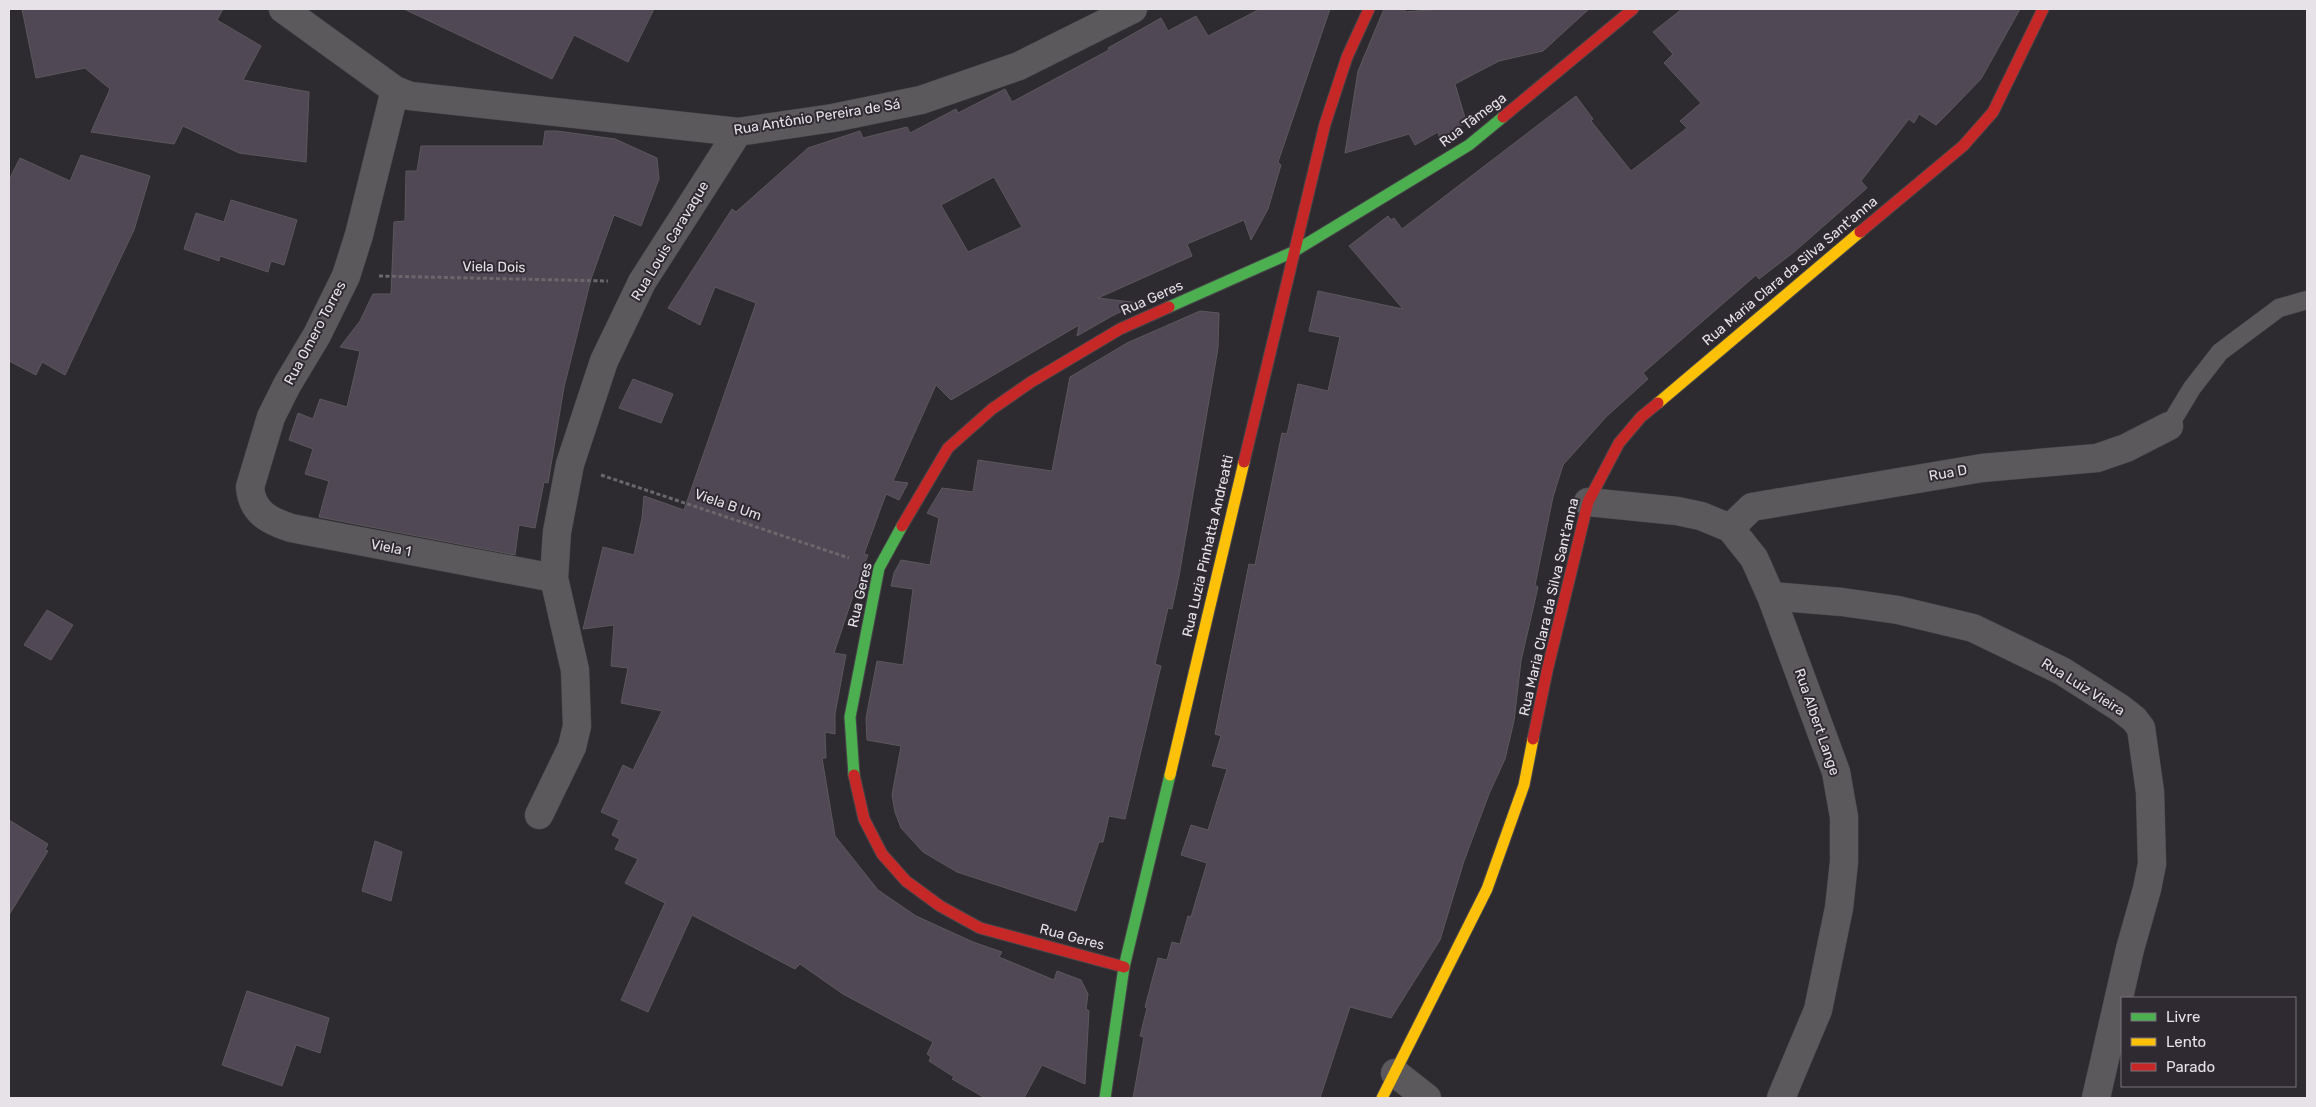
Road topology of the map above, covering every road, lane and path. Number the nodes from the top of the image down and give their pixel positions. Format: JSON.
{"nodes":[{"id":1,"x":283,"y":9,"type":"edge"},
{"id":2,"x":1132,"y":9,"type":"edge"},
{"id":3,"x":1369,"y":9,"type":"edge"},
{"id":4,"x":1632,"y":9,"type":"edge"},
{"id":5,"x":2044,"y":9,"type":"edge"},
{"id":6,"x":395,"y":90,"type":"junction"},
{"id":7,"x":738,"y":132,"type":"junction"},
{"id":8,"x":1293,"y":252,"type":"junction"},
{"id":9,"x":346,"y":276,"type":"junction"},
{"id":10,"x":642,"y":282,"type":"junction"},
{"id":11,"x":2307,"y":300,"type":"edge"},
{"id":12,"x":2169,"y":426,"type":"joint"},
{"id":13,"x":570,"y":464,"type":"junction"},
{"id":14,"x":250,"y":487,"type":"joint"},
{"id":15,"x":1588,"y":502,"type":"junction"},
{"id":16,"x":1730,"y":528,"type":"junction"},
{"id":17,"x":879,"y":568,"type":"junction"},
{"id":18,"x":554,"y":578,"type":"junction"},
{"id":19,"x":1771,"y":596,"type":"junction"},
{"id":20,"x":539,"y":815,"type":"dead end"},
{"id":21,"x":1124,"y":967,"type":"junction"},
{"id":22,"x":1394,"y":1073,"type":"junction"},
{"id":23,"x":1105,"y":1098,"type":"edge"},
{"id":24,"x":1382,"y":1098,"type":"edge"},
{"id":25,"x":1427,"y":1098,"type":"edge"},
{"id":26,"x":1781,"y":1098,"type":"edge"},
{"id":27,"x":2096,"y":1098,"type":"edge"}],
"edges":[{"from":1,"to":6,"type":"street"},
{"from":2,"to":7,"type":"street","name":"Rua Antônio Pereira de Sá"},
{"from":3,"to":8,"type":"street","name":"Rua Luzia Pinhatta Andreatti"},
{"from":4,"to":8,"type":"street","name":"Rua Tâmega"},
{"from":5,"to":15,"type":"street","name":"Rua Maria Clara da Silva Sant'anna"},
{"from":6,"to":7,"type":"street","name":"Rua Antônio Pereira de Sá"},
{"from":6,"to":9,"type":"street","name":"Rua Omero Torres"},
{"from":7,"to":10,"type":"street","name":"Rua Louis Caravaque"},
{"from":8,"to":17,"type":"street","name":"Rua Geres"},
{"from":8,"to":21,"type":"street","name":"Rua Luzia Pinhatta Andreatti"},
{"from":9,"to":10,"type":"path","name":"Viela Dois"},
{"from":9,"to":14,"type":"street","name":"Rua Omero Torres"},
{"from":10,"to":13,"type":"street","name":"Rua Louis Caravaque"},
{"from":11,"to":12,"type":"lane"},
{"from":12,"to":16,"type":"street","name":"Rua D"},
{"from":13,"to":17,"type":"path","name":"Viela B Um"},
{"from":13,"to":18,"type":"street","name":"Rua Louis Caravaque"},
{"from":14,"to":18,"type":"street","name":"Viela 1"},
{"from":15,"to":16,"type":"street","name":"Rua Albert Lange"},
{"from":15,"to":22,"type":"street","name":"Rua Maria Clara da Silva Sant'anna"},
{"from":16,"to":19,"type":"street","name":"Rua Albert Lange"},
{"from":17,"to":21,"type":"street","name":"Rua Geres"},
{"from":18,"to":20,"type":"street","name":"Rua Louis Caravaque"},
{"from":19,"to":26,"type":"street","name":"Rua Albert Lange"},
{"from":19,"to":27,"type":"street","name":"Rua Luiz Vieira"},
{"from":21,"to":23,"type":"street","name":"Rua Luzia Pinhatta Andreatti"},
{"from":22,"to":24,"type":"street","name":"Rua Maria Clara da Silva Sant'anna"},
{"from":22,"to":25,"type":"street"}]}
